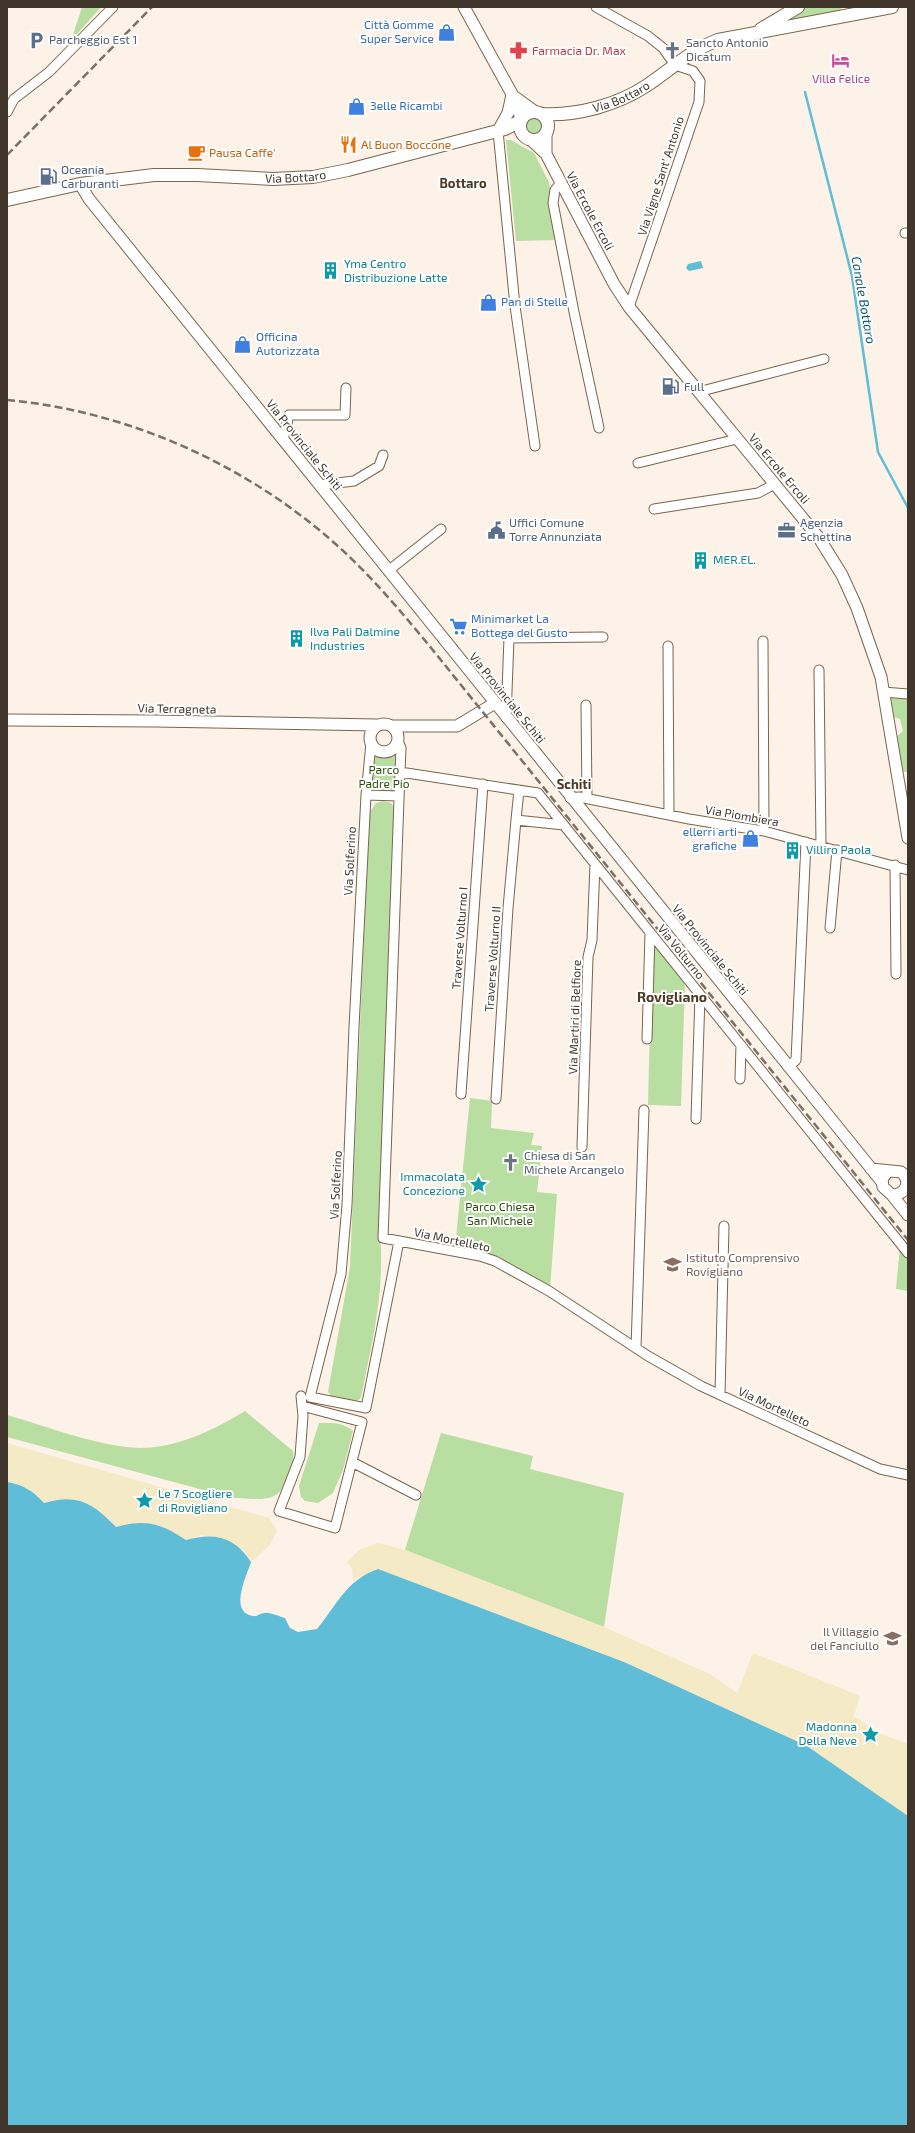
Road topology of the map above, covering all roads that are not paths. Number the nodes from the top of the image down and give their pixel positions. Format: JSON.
{"nodes":[{"id":1,"x":113,"y":7,"type":"edge"},
{"id":2,"x":464,"y":7,"type":"edge"},
{"id":3,"x":596,"y":7,"type":"edge"},
{"id":4,"x":798,"y":7,"type":"edge"},
{"id":5,"x":885,"y":8,"type":"edge"},
{"id":6,"x":849,"y":11,"type":"edge"},
{"id":7,"x":755,"y":33,"type":"junction"},
{"id":8,"x":675,"y":65,"type":"junction"},
{"id":9,"x":512,"y":94,"type":"junction"},
{"id":10,"x":11,"y":99,"type":"edge"},
{"id":11,"x":7,"y":112,"type":"edge"},
{"id":12,"x":538,"y":113,"type":"junction"},
{"id":13,"x":561,"y":115,"type":"junction"},
{"id":14,"x":520,"y":120,"type":"junction"},
{"id":15,"x":547,"y":129,"type":"junction"},
{"id":16,"x":501,"y":130,"type":"junction"},
{"id":17,"x":527,"y":137,"type":"junction"},
{"id":18,"x":546,"y":154,"type":"junction"},
{"id":19,"x":561,"y":183,"type":"junction"},
{"id":20,"x":80,"y":184,"type":"junction"},
{"id":21,"x":7,"y":200,"type":"edge"},
{"id":22,"x":629,"y":307,"type":"junction"},
{"id":23,"x":824,"y":359,"type":"dead end"},
{"id":24,"x":346,"y":388,"type":"dead end"},
{"id":25,"x":698,"y":392,"type":"junction"},
{"id":26,"x":599,"y":428,"type":"dead end"},
{"id":27,"x":737,"y":439,"type":"junction"},
{"id":28,"x":283,"y":440,"type":"junction"},
{"id":29,"x":535,"y":446,"type":"dead end"},
{"id":30,"x":383,"y":455,"type":"dead end"},
{"id":31,"x":638,"y":463,"type":"dead end"},
{"id":32,"x":775,"y":484,"type":"junction"},
{"id":33,"x":320,"y":486,"type":"junction"},
{"id":34,"x":654,"y":509,"type":"dead end"},
{"id":35,"x":441,"y":529,"type":"dead end"},
{"id":36,"x":388,"y":571,"type":"junction"},
{"id":37,"x":603,"y":637,"type":"dead end"},
{"id":38,"x":763,"y":641,"type":"dead end"},
{"id":39,"x":668,"y":646,"type":"dead end"},
{"id":40,"x":819,"y":670,"type":"dead end"},
{"id":41,"x":883,"y":692,"type":"junction"},
{"id":42,"x":908,"y":694,"type":"edge"},
{"id":43,"x":495,"y":704,"type":"junction"},
{"id":44,"x":586,"y":706,"type":"dead end"},
{"id":45,"x":506,"y":718,"type":"junction"},
{"id":46,"x":7,"y":720,"type":"edge"},
{"id":47,"x":346,"y":724,"type":"junction"},
{"id":48,"x":377,"y":725,"type":"junction"},
{"id":49,"x":396,"y":734,"type":"junction"},
{"id":50,"x":371,"y":739,"type":"junction"},
{"id":51,"x":400,"y":772,"type":"junction"},
{"id":52,"x":482,"y":784,"type":"junction"},
{"id":53,"x":519,"y":790,"type":"junction"},
{"id":54,"x":366,"y":795,"type":"junction"},
{"id":55,"x":399,"y":796,"type":"junction"},
{"id":56,"x":570,"y":798,"type":"junction"},
{"id":57,"x":587,"y":798,"type":"junction"},
{"id":58,"x":669,"y":815,"type":"junction"},
{"id":59,"x":516,"y":820,"type":"junction"},
{"id":60,"x":564,"y":825,"type":"junction"},
{"id":61,"x":764,"y":831,"type":"junction"},
{"id":62,"x":908,"y":838,"type":"edge"},
{"id":63,"x":806,"y":842,"type":"junction"},
{"id":64,"x":821,"y":846,"type":"junction"},
{"id":65,"x":837,"y":850,"type":"junction"},
{"id":66,"x":595,"y":864,"type":"junction"},
{"id":67,"x":895,"y":865,"type":"junction"},
{"id":68,"x":908,"y":870,"type":"edge"},
{"id":69,"x":830,"y":928,"type":"dead end"},
{"id":70,"x":650,"y":932,"type":"junction"},
{"id":71,"x":896,"y":974,"type":"dead end"},
{"id":72,"x":700,"y":996,"type":"junction"},
{"id":73,"x":646,"y":1039,"type":"dead end"},
{"id":74,"x":741,"y":1045,"type":"junction"},
{"id":75,"x":788,"y":1066,"type":"junction"},
{"id":76,"x":740,"y":1079,"type":"dead end"},
{"id":77,"x":461,"y":1094,"type":"dead end"},
{"id":78,"x":496,"y":1099,"type":"dead end"},
{"id":79,"x":644,"y":1110,"type":"dead end"},
{"id":80,"x":696,"y":1119,"type":"dead end"},
{"id":81,"x":582,"y":1147,"type":"dead end"},
{"id":82,"x":908,"y":1163,"type":"edge"},
{"id":83,"x":871,"y":1169,"type":"junction"},
{"id":84,"x":892,"y":1170,"type":"junction"},
{"id":85,"x":907,"y":1178,"type":"edge"},
{"id":86,"x":882,"y":1182,"type":"junction"},
{"id":87,"x":903,"y":1191,"type":"junction"},
{"id":88,"x":892,"y":1194,"type":"junction"},
{"id":89,"x":906,"y":1213,"type":"edge"},
{"id":90,"x":724,"y":1226,"type":"dead end"},
{"id":91,"x":399,"y":1241,"type":"junction"},
{"id":92,"x":908,"y":1253,"type":"edge"},
{"id":93,"x":636,"y":1348,"type":"junction"},
{"id":94,"x":720,"y":1395,"type":"junction"},
{"id":95,"x":301,"y":1396,"type":"dead end"},
{"id":96,"x":302,"y":1406,"type":"junction"},
{"id":97,"x":352,"y":1462,"type":"junction"},
{"id":98,"x":908,"y":1475,"type":"edge"},
{"id":99,"x":416,"y":1494,"type":"dead end"}],
"edges":[{"from":1,"to":10,"type":"street"},
{"from":2,"to":9,"type":"street"},
{"from":3,"to":8,"type":"street"},
{"from":4,"to":7,"type":"main road"},
{"from":5,"to":6,"type":"main road","name":"Via Bottaro"},
{"from":6,"to":7,"type":"main road","name":"Via Bottaro"},
{"from":7,"to":8,"type":"main road","name":"Via Bottaro"},
{"from":8,"to":13,"type":"main road","name":"Via Bottaro"},
{"from":8,"to":22,"type":"street","name":"Via Vigne Sant' Antonio"},
{"from":9,"to":12,"type":"street"},
{"from":9,"to":14,"type":"street"},
{"from":9,"to":16,"type":"street"},
{"from":10,"to":11,"type":"street"},
{"from":12,"to":13,"type":"main road","name":"Via Bottaro"},
{"from":12,"to":14,"type":"main road"},
{"from":12,"to":15,"type":"main road"},
{"from":13,"to":15,"type":"main road","name":"Via Bottaro"},
{"from":14,"to":16,"type":"main road","name":"Via Bottaro"},
{"from":14,"to":17,"type":"main road"},
{"from":15,"to":17,"type":"main road"},
{"from":15,"to":18,"type":"street","name":"Via Ercole Ercoli"},
{"from":16,"to":17,"type":"main road"},
{"from":16,"to":20,"type":"main road","name":"Via Bottaro"},
{"from":16,"to":29,"type":"street"},
{"from":17,"to":18,"type":"street","name":"Via Ercole Ercoli"},
{"from":18,"to":19,"type":"street","name":"Via Ercole Ercoli"},
{"from":19,"to":22,"type":"street","name":"Via Ercole Ercoli"},
{"from":19,"to":26,"type":"street"},
{"from":20,"to":21,"type":"main road","name":"Via Bottaro"},
{"from":20,"to":28,"type":"street","name":"Via Provinciale Schiti"},
{"from":22,"to":25,"type":"street","name":"Via Ercole Ercoli"},
{"from":23,"to":25,"type":"street"},
{"from":24,"to":28,"type":"street"},
{"from":25,"to":27,"type":"street","name":"Via Ercole Ercoli"},
{"from":27,"to":31,"type":"street"},
{"from":27,"to":32,"type":"street","name":"Via Ercole Ercoli"},
{"from":28,"to":33,"type":"street","name":"Via Provinciale Schiti"},
{"from":30,"to":33,"type":"street"},
{"from":32,"to":34,"type":"street"},
{"from":32,"to":41,"type":"street","name":"Via Ercole Ercoli"},
{"from":33,"to":36,"type":"street","name":"Via Provinciale Schiti"},
{"from":35,"to":36,"type":"street"},
{"from":36,"to":43,"type":"street","name":"Via Provinciale Schiti"},
{"from":37,"to":45,"type":"street"},
{"from":38,"to":61,"type":"street"},
{"from":39,"to":58,"type":"street"},
{"from":40,"to":64,"type":"street"},
{"from":41,"to":42,"type":"street"},
{"from":41,"to":62,"type":"street","name":"Via Ercole Ercoli"},
{"from":43,"to":45,"type":"street","name":"Via Provinciale Schiti"},
{"from":43,"to":49,"type":"street"},
{"from":44,"to":57,"type":"street"},
{"from":45,"to":56,"type":"street","name":"Via Provinciale Schiti"},
{"from":46,"to":47,"type":"street","name":"Via Terragneta"},
{"from":47,"to":48,"type":"street","name":"Via Terragneta"},
{"from":47,"to":50,"type":"street"},
{"from":48,"to":49,"type":"street"},
{"from":48,"to":50,"type":"street"},
{"from":49,"to":50,"type":"street"},
{"from":49,"to":51,"type":"street"},
{"from":50,"to":54,"type":"street","name":"Via Solferino"},
{"from":51,"to":52,"type":"street","name":"Via Volturno"},
{"from":51,"to":55,"type":"street"},
{"from":52,"to":53,"type":"street","name":"Via Volturno"},
{"from":52,"to":77,"type":"street","name":"Traverse Volturno I"},
{"from":53,"to":59,"type":"street","name":"Traverse Volturno II"},
{"from":53,"to":60,"type":"street","name":"Via Volturno"},
{"from":54,"to":55,"type":"street"},
{"from":54,"to":91,"type":"street","name":"Via Solferino"},
{"from":55,"to":91,"type":"street","name":"Via Mortelleto"},
{"from":56,"to":57,"type":"street","name":"Via Piombiera"},
{"from":56,"to":75,"type":"street","name":"Via Provinciale Schiti"},
{"from":57,"to":58,"type":"street","name":"Via Piombiera"},
{"from":58,"to":61,"type":"street","name":"Via Piombiera"},
{"from":59,"to":60,"type":"street"},
{"from":59,"to":78,"type":"street","name":"Traverse Volturno II"},
{"from":60,"to":66,"type":"street","name":"Via Volturno"},
{"from":61,"to":63,"type":"street","name":"Via Piombiera"},
{"from":63,"to":64,"type":"street","name":"Via Piombiera"},
{"from":63,"to":75,"type":"street"},
{"from":64,"to":65,"type":"street","name":"Via Piombiera"},
{"from":65,"to":67,"type":"street","name":"Via Piombiera"},
{"from":65,"to":69,"type":"street"},
{"from":66,"to":70,"type":"street","name":"Via Volturno"},
{"from":66,"to":81,"type":"street","name":"Via Martiri di Belfiore"},
{"from":67,"to":68,"type":"street","name":"Via Piombiera"},
{"from":67,"to":71,"type":"street"},
{"from":70,"to":72,"type":"street","name":"Via Volturno"},
{"from":70,"to":73,"type":"street"},
{"from":72,"to":74,"type":"street","name":"Via Volturno"},
{"from":72,"to":80,"type":"street"},
{"from":74,"to":76,"type":"street"},
{"from":74,"to":92,"type":"street","name":"Via Volturno"},
{"from":75,"to":83,"type":"street","name":"Via Provinciale Schiti"},
{"from":79,"to":93,"type":"street"},
{"from":82,"to":84,"type":"street"},
{"from":83,"to":84,"type":"street"},
{"from":83,"to":86,"type":"street","name":"Via Provinciale Schiti"},
{"from":84,"to":85,"type":"street","name":"Via Provinciale Schiti"},
{"from":84,"to":86,"type":"street"},
{"from":85,"to":87,"type":"street","name":"Via Provinciale Schiti"},
{"from":86,"to":88,"type":"street","name":"Via Provinciale Schiti"},
{"from":87,"to":88,"type":"street"},
{"from":87,"to":89,"type":"street","name":"Via Provinciale Schiti"},
{"from":88,"to":89,"type":"street","name":"Via Provinciale Schiti"},
{"from":90,"to":94,"type":"street"},
{"from":91,"to":93,"type":"street","name":"Via Mortelleto"},
{"from":93,"to":94,"type":"street","name":"Via Mortelleto"},
{"from":94,"to":98,"type":"street","name":"Via Mortelleto"},
{"from":95,"to":96,"type":"street"},
{"from":96,"to":97,"type":"street"},
{"from":96,"to":97,"type":"street"},
{"from":97,"to":99,"type":"street"}]}
